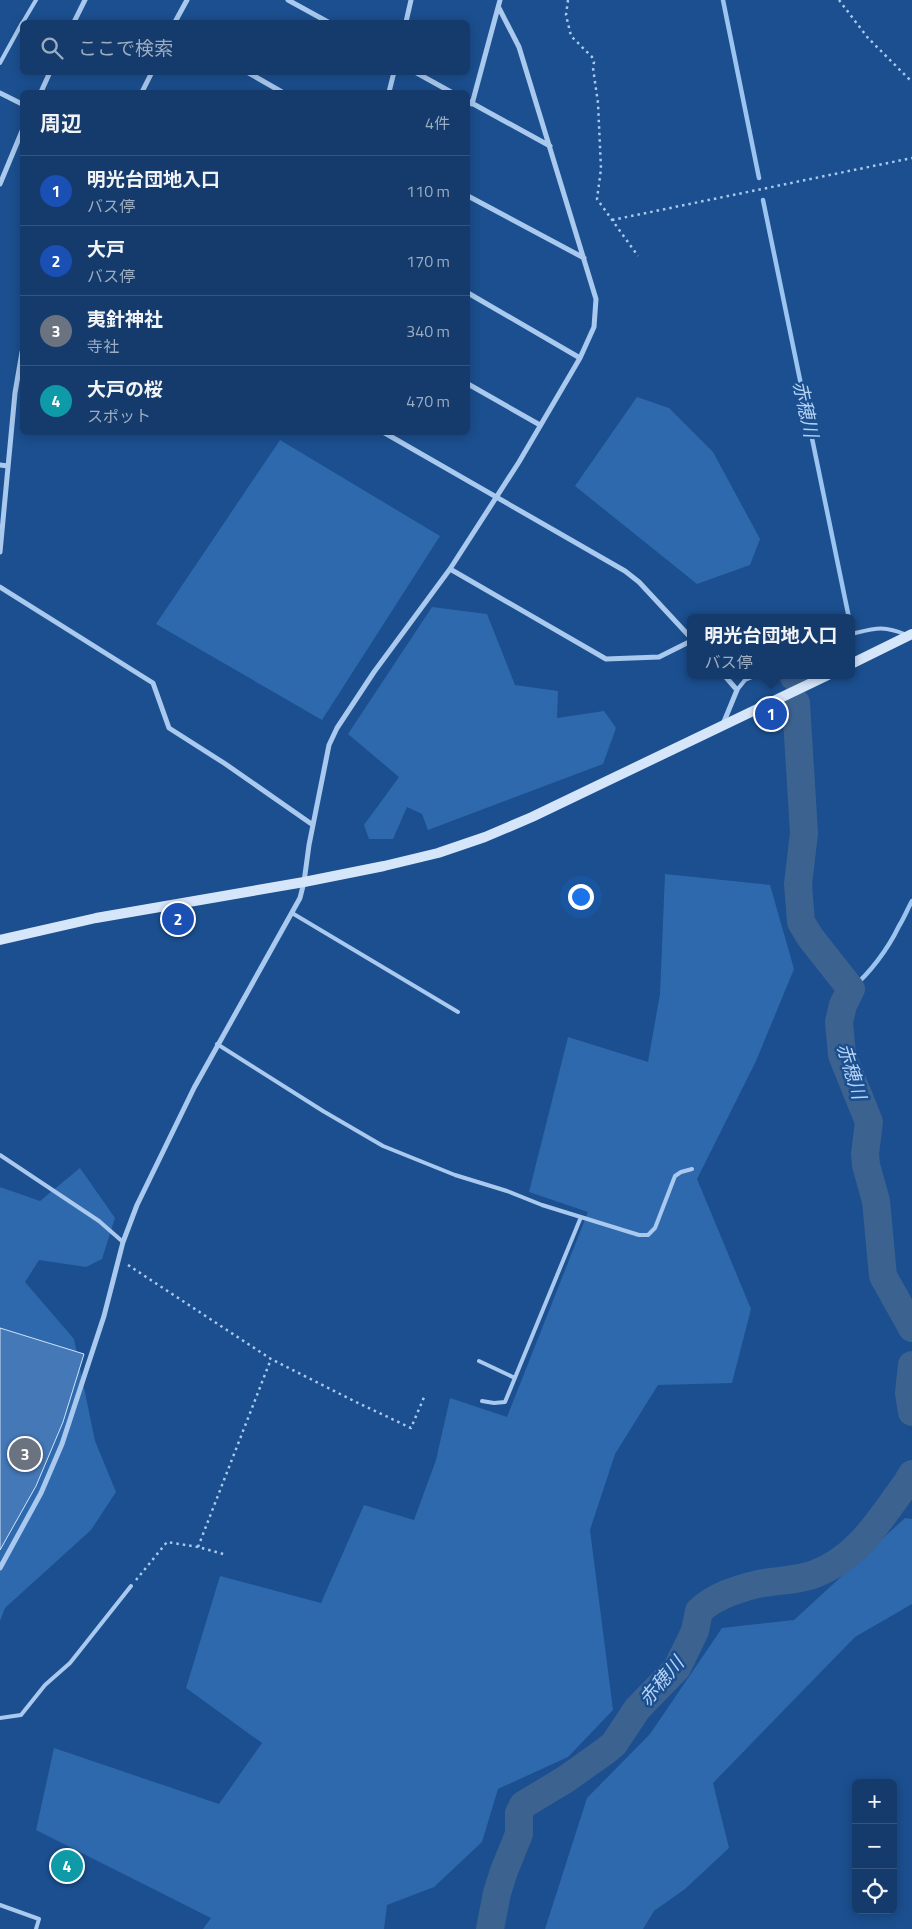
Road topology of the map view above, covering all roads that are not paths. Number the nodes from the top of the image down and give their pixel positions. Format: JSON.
{"nodes":[{"id":1,"x":36,"y":0,"type":"edge"},
{"id":2,"x":85,"y":0,"type":"edge"},
{"id":3,"x":187,"y":0,"type":"edge"},
{"id":4,"x":289,"y":0,"type":"edge"},
{"id":5,"x":411,"y":0,"type":"edge"},
{"id":6,"x":500,"y":0,"type":"edge"},
{"id":7,"x":499,"y":8,"type":"junction"},
{"id":8,"x":25,"y":20,"type":"edge"},
{"id":9,"x":75,"y":20,"type":"edge"},
{"id":10,"x":176,"y":20,"type":"edge"},
{"id":11,"x":324,"y":20,"type":"edge"},
{"id":12,"x":406,"y":20,"type":"edge"},
{"id":13,"x":20,"y":28,"type":"edge"},
{"id":14,"x":0,"y":63,"type":"edge"},
{"id":15,"x":48,"y":75,"type":"edge"},
{"id":16,"x":150,"y":75,"type":"edge"},
{"id":17,"x":252,"y":75,"type":"edge"},
{"id":18,"x":393,"y":75,"type":"edge"},
{"id":19,"x":421,"y":75,"type":"edge"},
{"id":20,"x":41,"y":90,"type":"edge"},
{"id":21,"x":143,"y":90,"type":"edge"},
{"id":22,"x":278,"y":90,"type":"edge"},
{"id":23,"x":390,"y":90,"type":"edge"},
{"id":24,"x":448,"y":90,"type":"edge"},
{"id":25,"x":0,"y":93,"type":"edge"},
{"id":26,"x":20,"y":103,"type":"edge"},
{"id":27,"x":470,"y":103,"type":"edge"},
{"id":28,"x":20,"y":142,"type":"edge"},
{"id":29,"x":550,"y":146,"type":"junction"},
{"id":30,"x":0,"y":184,"type":"edge"},
{"id":31,"x":470,"y":197,"type":"edge"},
{"id":32,"x":584,"y":258,"type":"junction"},
{"id":33,"x":470,"y":294,"type":"edge"},
{"id":34,"x":580,"y":358,"type":"junction"},
{"id":35,"x":20,"y":364,"type":"edge"},
{"id":36,"x":470,"y":385,"type":"edge"},
{"id":37,"x":540,"y":425,"type":"junction"},
{"id":38,"x":388,"y":435,"type":"edge"},
{"id":39,"x":0,"y":465,"type":"edge"},
{"id":40,"x":8,"y":466,"type":"junction"},
{"id":41,"x":498,"y":497,"type":"junction"},
{"id":42,"x":0,"y":552,"type":"edge"},
{"id":43,"x":450,"y":569,"type":"junction"},
{"id":44,"x":0,"y":587,"type":"edge"},
{"id":45,"x":855,"y":633,"type":"edge"},
{"id":46,"x":910,"y":635,"type":"edge"},
{"id":47,"x":687,"y":636,"type":"edge"},
{"id":48,"x":687,"y":642,"type":"edge"},
{"id":49,"x":855,"y":662,"type":"edge"},
{"id":50,"x":727,"y":679,"type":"edge"},
{"id":51,"x":747,"y":679,"type":"edge"},
{"id":52,"x":820,"y":679,"type":"edge"},
{"id":53,"x":737,"y":690,"type":"junction"},
{"id":54,"x":722,"y":726,"type":"junction"},
{"id":55,"x":313,"y":825,"type":"junction"},
{"id":56,"x":304,"y":882,"type":"junction"},
{"id":57,"x":292,"y":913,"type":"junction"},
{"id":58,"x":0,"y":940,"type":"edge"},
{"id":59,"x":458,"y":1012,"type":"dead end"},
{"id":60,"x":217,"y":1044,"type":"junction"},
{"id":61,"x":0,"y":1154,"type":"edge"},
{"id":62,"x":692,"y":1170,"type":"dead end"},
{"id":63,"x":581,"y":1216,"type":"junction"},
{"id":64,"x":123,"y":1242,"type":"junction"},
{"id":65,"x":479,"y":1361,"type":"dead end"},
{"id":66,"x":515,"y":1378,"type":"junction"},
{"id":67,"x":482,"y":1401,"type":"dead end"},
{"id":68,"x":0,"y":1568,"type":"edge"},
{"id":69,"x":131,"y":1586,"type":"road end"},
{"id":70,"x":0,"y":1718,"type":"edge"},
{"id":71,"x":0,"y":1905,"type":"edge"},
{"id":72,"x":36,"y":1929,"type":"edge"}],
"edges":[{"from":1,"to":8,"type":"lane"},
{"from":2,"to":9,"type":"street"},
{"from":3,"to":10,"type":"street"},
{"from":4,"to":11,"type":"street"},
{"from":5,"to":12,"type":"street"},
{"from":6,"to":7,"type":"street"},
{"from":7,"to":27,"type":"street"},
{"from":7,"to":29,"type":"street"},
{"from":13,"to":14,"type":"lane"},
{"from":15,"to":20,"type":"street"},
{"from":16,"to":21,"type":"street"},
{"from":17,"to":22,"type":"street"},
{"from":18,"to":23,"type":"street"},
{"from":19,"to":24,"type":"street"},
{"from":25,"to":26,"type":"street"},
{"from":27,"to":29,"type":"street"},
{"from":28,"to":30,"type":"street"},
{"from":29,"to":32,"type":"street"},
{"from":31,"to":32,"type":"street"},
{"from":32,"to":34,"type":"street"},
{"from":33,"to":34,"type":"street"},
{"from":34,"to":37,"type":"street"},
{"from":35,"to":40,"type":"street"},
{"from":36,"to":37,"type":"street"},
{"from":37,"to":41,"type":"street"},
{"from":38,"to":41,"type":"street"},
{"from":39,"to":40,"type":"street"},
{"from":40,"to":42,"type":"street"},
{"from":41,"to":43,"type":"street"},
{"from":41,"to":47,"type":"street"},
{"from":43,"to":48,"type":"street"},
{"from":43,"to":55,"type":"street"},
{"from":44,"to":55,"type":"street"},
{"from":45,"to":46,"type":"lane"},
{"from":46,"to":49,"type":"street"},
{"from":50,"to":53,"type":"street"},
{"from":51,"to":53,"type":"lane"},
{"from":52,"to":54,"type":"street"},
{"from":53,"to":54,"type":"street"},
{"from":54,"to":56,"type":"street"},
{"from":55,"to":56,"type":"street"},
{"from":56,"to":57,"type":"street"},
{"from":56,"to":58,"type":"street"},
{"from":57,"to":59,"type":"lane"},
{"from":57,"to":60,"type":"street"},
{"from":60,"to":63,"type":"lane"},
{"from":60,"to":64,"type":"street"},
{"from":61,"to":64,"type":"lane"},
{"from":62,"to":63,"type":"lane"},
{"from":63,"to":66,"type":"lane"},
{"from":64,"to":68,"type":"street"},
{"from":65,"to":66,"type":"lane"},
{"from":66,"to":67,"type":"lane"},
{"from":69,"to":70,"type":"lane"},
{"from":71,"to":72,"type":"lane"}]}
